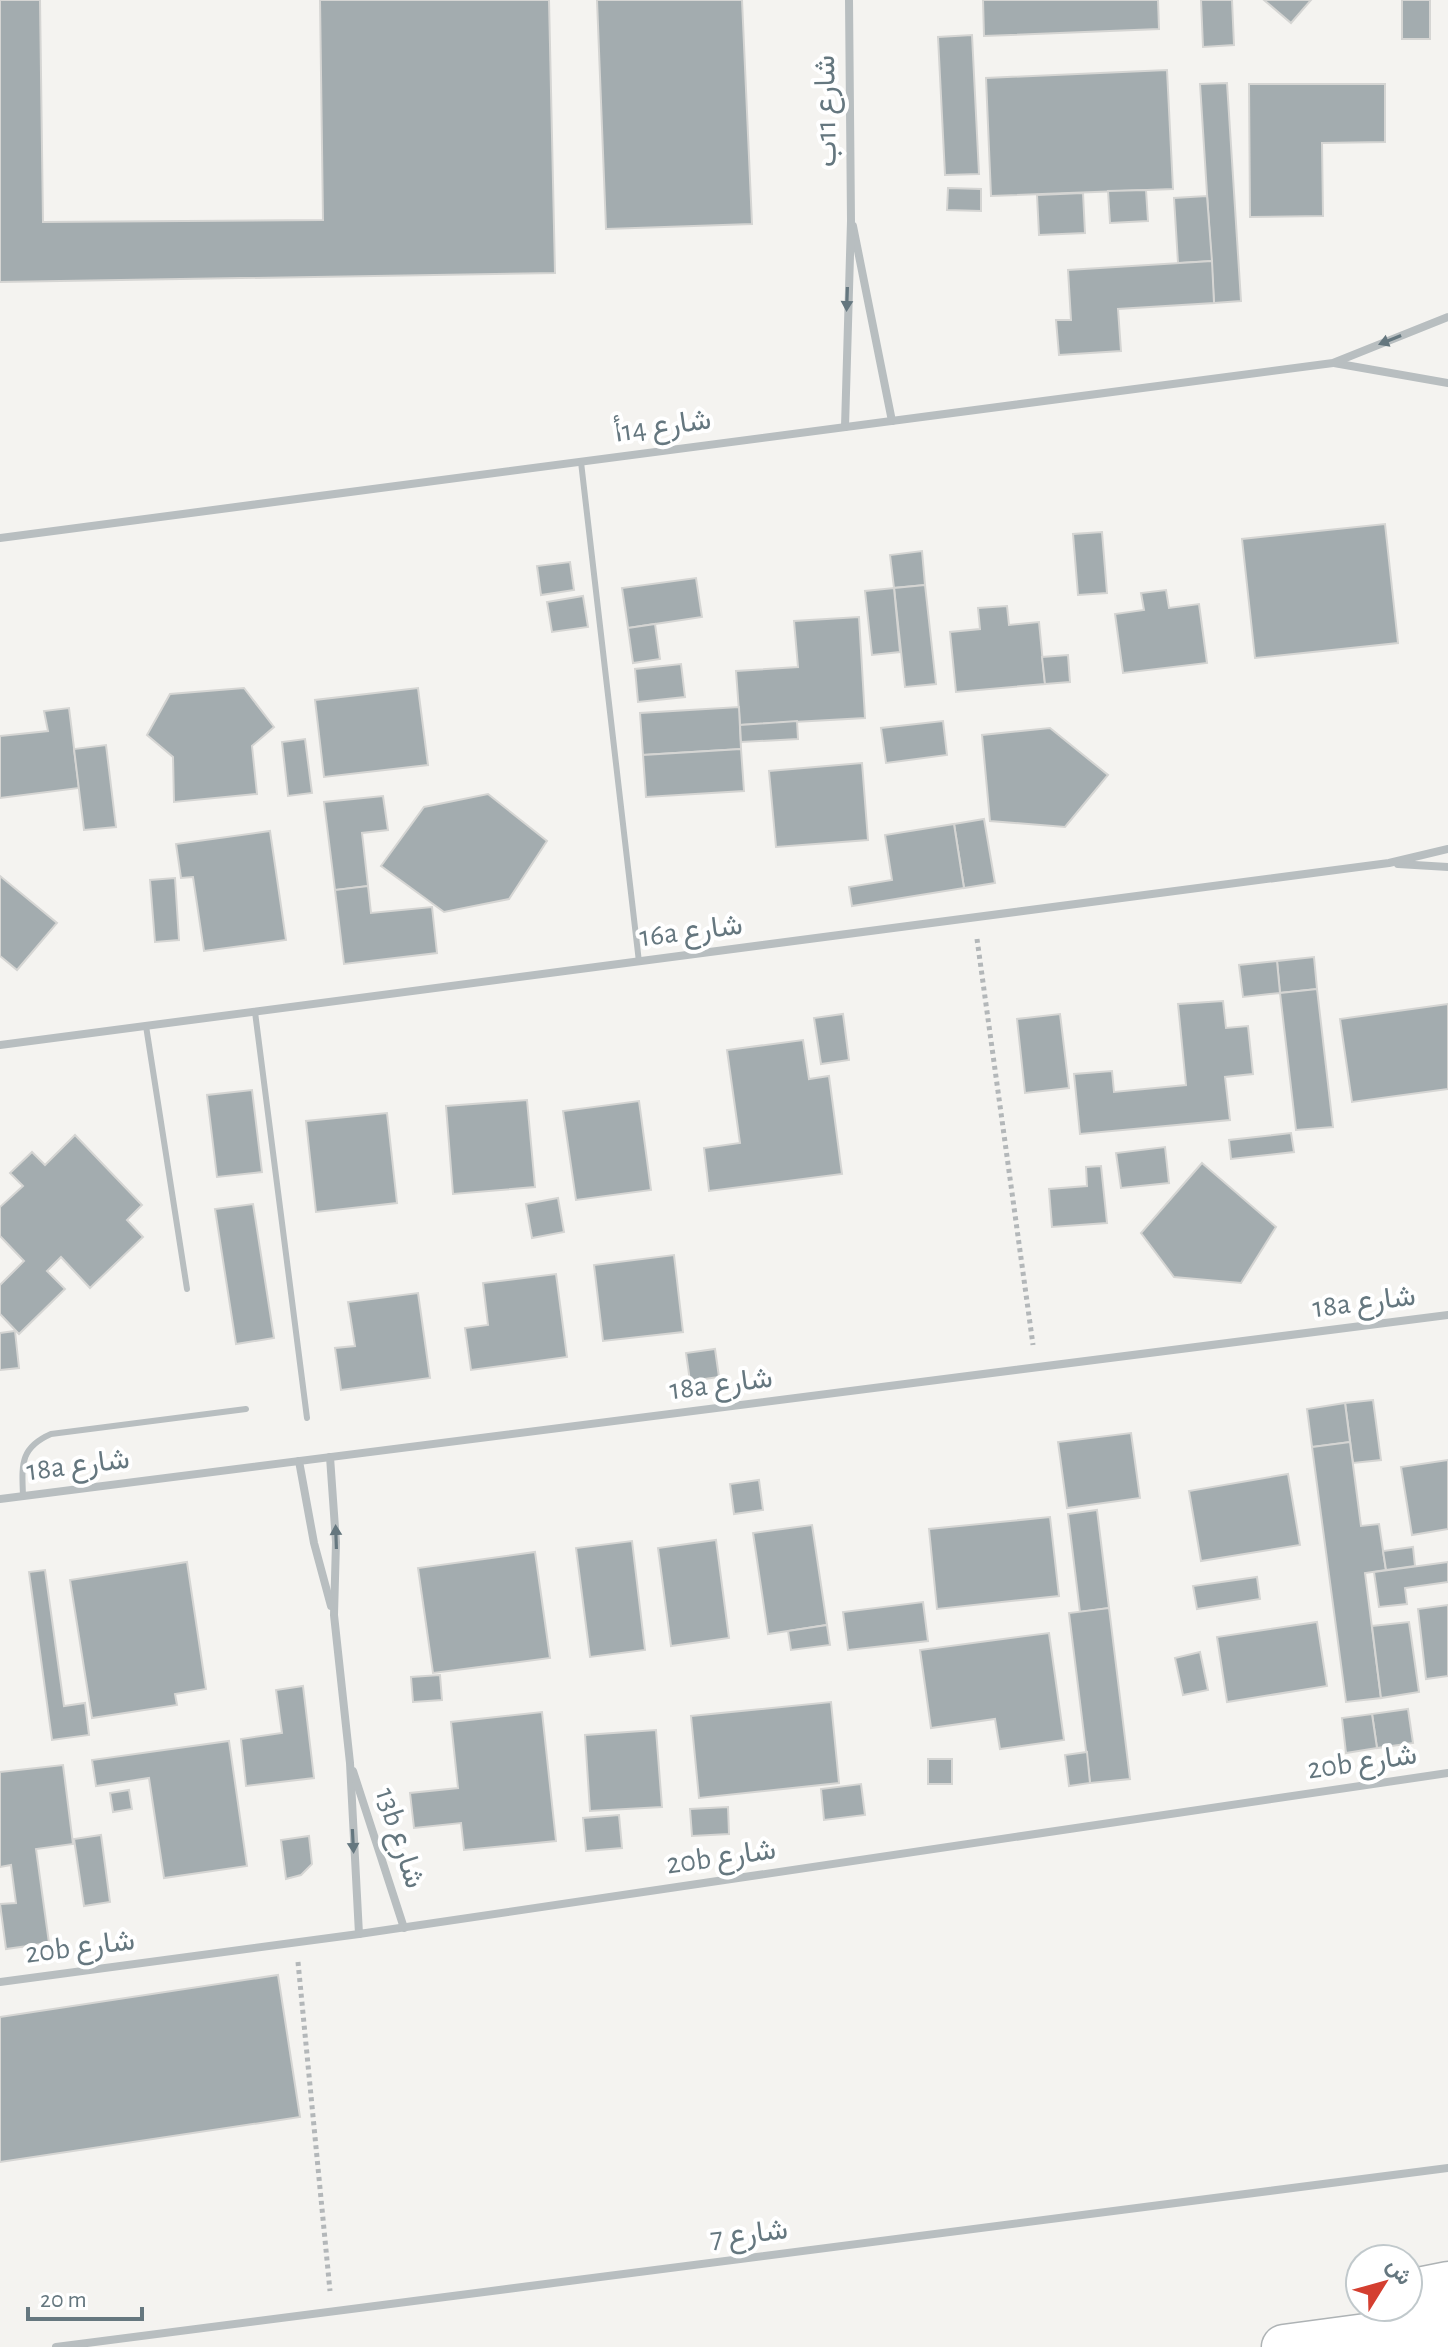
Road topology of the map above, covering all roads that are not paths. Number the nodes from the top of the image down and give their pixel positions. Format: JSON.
{"nodes":[{"id":1,"x":849,"y":0,"type":"edge"},
{"id":2,"x":851,"y":221,"type":"junction"},
{"id":3,"x":1448,"y":317,"type":"edge"},
{"id":4,"x":1333,"y":363,"type":"junction"},
{"id":5,"x":1448,"y":383,"type":"edge"},
{"id":6,"x":892,"y":421,"type":"junction"},
{"id":7,"x":845,"y":427,"type":"junction"},
{"id":8,"x":581,"y":462,"type":"junction"},
{"id":9,"x":0,"y":538,"type":"edge"},
{"id":10,"x":1448,"y":849,"type":"edge"},
{"id":11,"x":1389,"y":863,"type":"junction"},
{"id":12,"x":1448,"y":867,"type":"edge"},
{"id":13,"x":639,"y":962,"type":"junction"},
{"id":14,"x":255,"y":1012,"type":"junction"},
{"id":15,"x":146,"y":1026,"type":"junction"},
{"id":16,"x":0,"y":1045,"type":"edge"},
{"id":17,"x":187,"y":1289,"type":"dead end"},
{"id":18,"x":1448,"y":1315,"type":"edge"},
{"id":19,"x":246,"y":1409,"type":"dead end"},
{"id":20,"x":307,"y":1418,"type":"dead end"},
{"id":21,"x":330,"y":1457,"type":"junction"},
{"id":22,"x":299,"y":1461,"type":"junction"},
{"id":23,"x":23,"y":1496,"type":"junction"},
{"id":24,"x":0,"y":1499,"type":"edge"},
{"id":25,"x":334,"y":1615,"type":"junction"},
{"id":26,"x":350,"y":1763,"type":"junction"},
{"id":27,"x":1448,"y":1773,"type":"edge"},
{"id":28,"x":404,"y":1928,"type":"junction"},
{"id":29,"x":359,"y":1934,"type":"junction"},
{"id":30,"x":0,"y":1982,"type":"edge"},
{"id":31,"x":1448,"y":2168,"type":"edge"},
{"id":32,"x":1448,"y":2284,"type":"edge"},
{"id":33,"x":1424,"y":2289,"type":"edge"},
{"id":34,"x":1344,"y":2311,"type":"edge"},
{"id":35,"x":1448,"y":2325,"type":"edge"},
{"id":36,"x":56,"y":2347,"type":"edge"},
{"id":37,"x":1265,"y":2347,"type":"edge"},
{"id":38,"x":1284,"y":2347,"type":"edge"}],
"edges":[{"from":1,"to":2,"type":"street","name":"شارع 11ب"},
{"from":2,"to":6,"type":"street","name":"شارع 11ب"},
{"from":2,"to":7,"type":"street","name":"شارع 11ب","one_way":true},
{"from":3,"to":4,"type":"street","name":"شارع 14أ","one_way":true},
{"from":4,"to":5,"type":"street","name":"شارع 14أ"},
{"from":4,"to":6,"type":"street","name":"شارع 14أ"},
{"from":6,"to":7,"type":"street","name":"شارع 14أ"},
{"from":7,"to":8,"type":"street","name":"شارع 14أ"},
{"from":8,"to":9,"type":"street","name":"شارع 14أ"},
{"from":8,"to":13,"type":"lane"},
{"from":10,"to":11,"type":"street","name":"16a شارع"},
{"from":11,"to":12,"type":"street","name":"16a شارع"},
{"from":11,"to":13,"type":"street","name":"16a شارع"},
{"from":13,"to":14,"type":"street","name":"16a شارع"},
{"from":14,"to":15,"type":"street","name":"16a شارع"},
{"from":14,"to":20,"type":"lane"},
{"from":15,"to":16,"type":"street","name":"16a شارع"},
{"from":15,"to":17,"type":"lane"},
{"from":18,"to":21,"type":"street","name":"18a شارع"},
{"from":19,"to":23,"type":"lane"},
{"from":21,"to":22,"type":"street","name":"18a شارع"},
{"from":25,"to":21,"type":"street","name":"13b شارع","one_way":true},
{"from":22,"to":23,"type":"street","name":"18a شارع"},
{"from":22,"to":25,"type":"street","name":"13b شارع"},
{"from":23,"to":24,"type":"street","name":"18a شارع"},
{"from":25,"to":26,"type":"street","name":"13b شارع"},
{"from":26,"to":28,"type":"street","name":"13b شارع"},
{"from":26,"to":29,"type":"street","name":"13b شارع","one_way":true},
{"from":27,"to":28,"type":"street","name":"20b شارع"},
{"from":28,"to":29,"type":"street","name":"20b شارع"},
{"from":29,"to":30,"type":"street","name":"20b شارع"},
{"from":31,"to":36,"type":"street","name":"شارع 7"},
{"from":32,"to":33,"type":"highway"},
{"from":34,"to":37,"type":"highway"},
{"from":35,"to":38,"type":"highway"}]}
